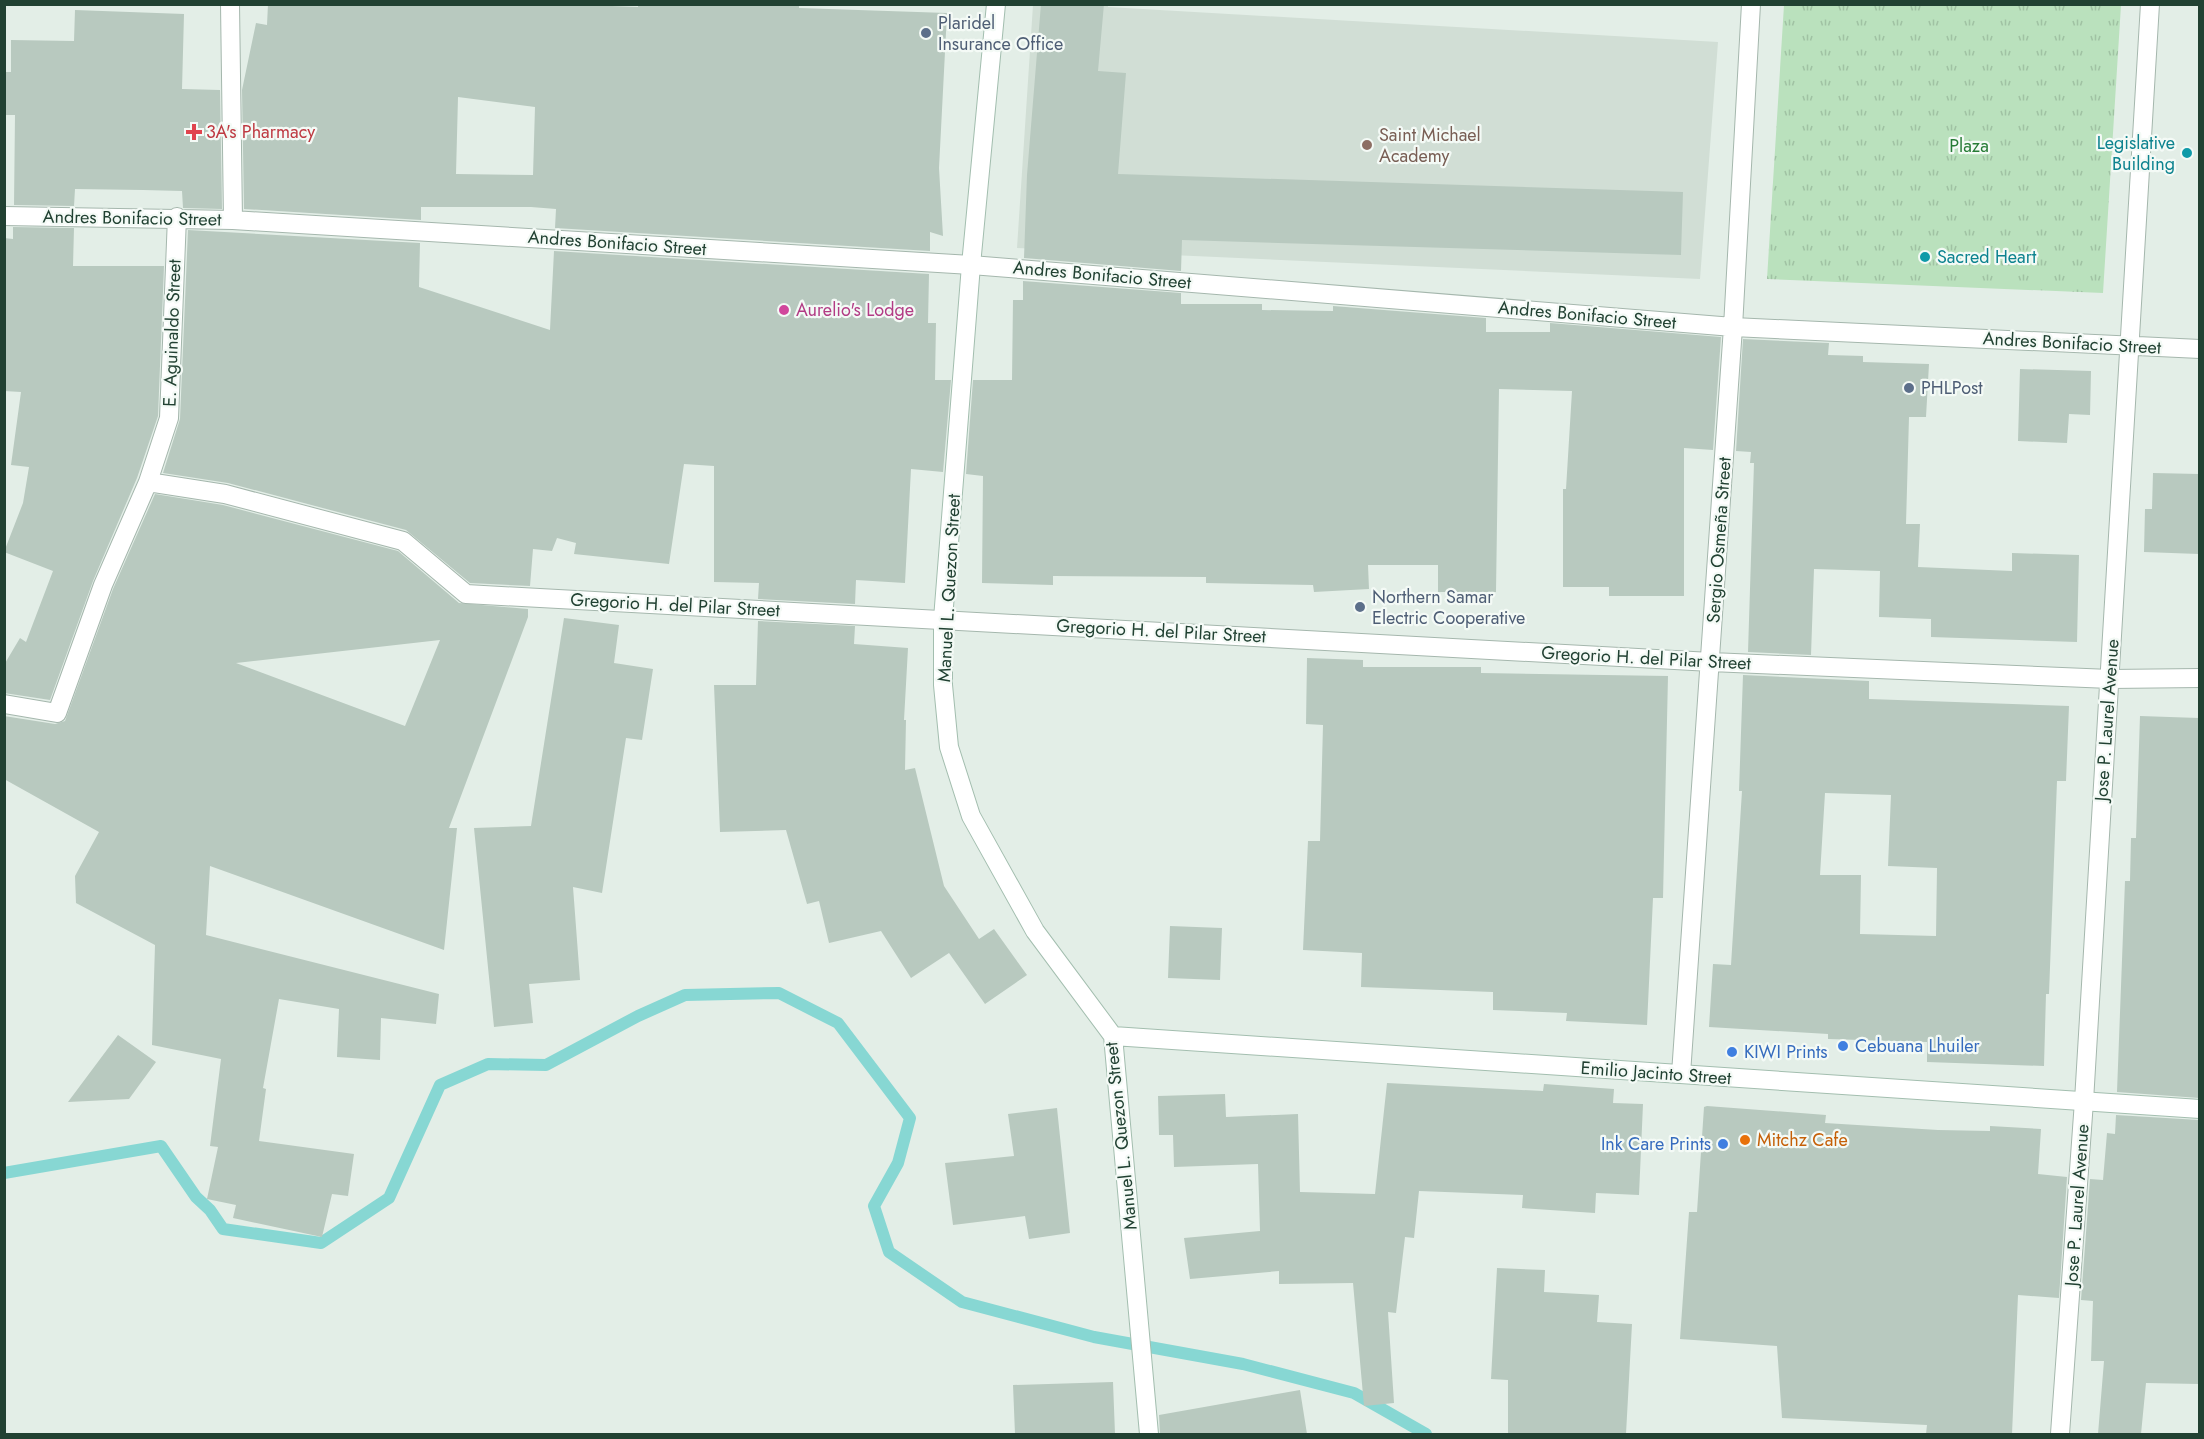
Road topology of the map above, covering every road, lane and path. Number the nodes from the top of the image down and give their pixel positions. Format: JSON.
{"nodes":[{"id":1,"x":230,"y":4,"type":"edge"},
{"id":2,"x":996,"y":4,"type":"edge"},
{"id":3,"x":1751,"y":4,"type":"edge"},
{"id":4,"x":2150,"y":4,"type":"edge"},
{"id":5,"x":4,"y":216,"type":"edge"},
{"id":6,"x":177,"y":217,"type":"junction"},
{"id":7,"x":233,"y":220,"type":"junction"},
{"id":8,"x":971,"y":265,"type":"junction"},
{"id":9,"x":1733,"y":327,"type":"junction"},
{"id":10,"x":2130,"y":345,"type":"junction"},
{"id":11,"x":2199,"y":349,"type":"edge"},
{"id":12,"x":148,"y":482,"type":"junction"},
{"id":13,"x":943,"y":619,"type":"junction"},
{"id":14,"x":1711,"y":662,"type":"junction"},
{"id":15,"x":2199,"y":678,"type":"edge"},
{"id":16,"x":2110,"y":679,"type":"junction"},
{"id":17,"x":4,"y":704,"type":"edge"},
{"id":18,"x":1113,"y":1036,"type":"junction"},
{"id":19,"x":1681,"y":1074,"type":"junction"},
{"id":20,"x":2084,"y":1101,"type":"junction"},
{"id":21,"x":2199,"y":1109,"type":"edge"},
{"id":22,"x":1149,"y":1434,"type":"edge"},
{"id":23,"x":2060,"y":1434,"type":"edge"}],
"edges":[{"from":1,"to":7,"type":"street"},
{"from":2,"to":8,"type":"street","name":"Manuel L. Quezon Street"},
{"from":3,"to":9,"type":"street","name":"Sergio Osmeña Street"},
{"from":4,"to":10,"type":"street","name":"Jose P. Laurel Avenue"},
{"from":5,"to":6,"type":"street","name":"Andres Bonifacio Street"},
{"from":6,"to":7,"type":"street","name":"Andres Bonifacio Street"},
{"from":6,"to":12,"type":"street","name":"E. Aguinaldo Street"},
{"from":7,"to":8,"type":"street","name":"Andres Bonifacio Street"},
{"from":8,"to":9,"type":"street","name":"Andres Bonifacio Street"},
{"from":8,"to":13,"type":"street","name":"Manuel L. Quezon Street"},
{"from":9,"to":10,"type":"street","name":"Andres Bonifacio Street"},
{"from":9,"to":14,"type":"street","name":"Sergio Osmeña Street"},
{"from":10,"to":11,"type":"street","name":"Andres Bonifacio Street"},
{"from":10,"to":16,"type":"street","name":"Jose P. Laurel Avenue"},
{"from":12,"to":13,"type":"street","name":"Gregorio H. del Pilar Street"},
{"from":12,"to":17,"type":"street","name":"E. Aguinaldo Street"},
{"from":13,"to":14,"type":"street","name":"Gregorio H. del Pilar Street"},
{"from":13,"to":18,"type":"street","name":"Manuel L. Quezon Street"},
{"from":14,"to":16,"type":"street","name":"Gregorio H. del Pilar Street"},
{"from":14,"to":19,"type":"street","name":"Sergio Osmeña Street"},
{"from":15,"to":16,"type":"street","name":"Gregorio H. del Pilar Street"},
{"from":16,"to":20,"type":"street","name":"Jose P. Laurel Avenue"},
{"from":18,"to":19,"type":"street","name":"Emilio Jacinto Street"},
{"from":18,"to":22,"type":"street","name":"Manuel L. Quezon Street"},
{"from":19,"to":20,"type":"street","name":"Emilio Jacinto Street"},
{"from":20,"to":21,"type":"street","name":"Emilio Jacinto Street"},
{"from":20,"to":23,"type":"street","name":"Jose P. Laurel Avenue"}]}
